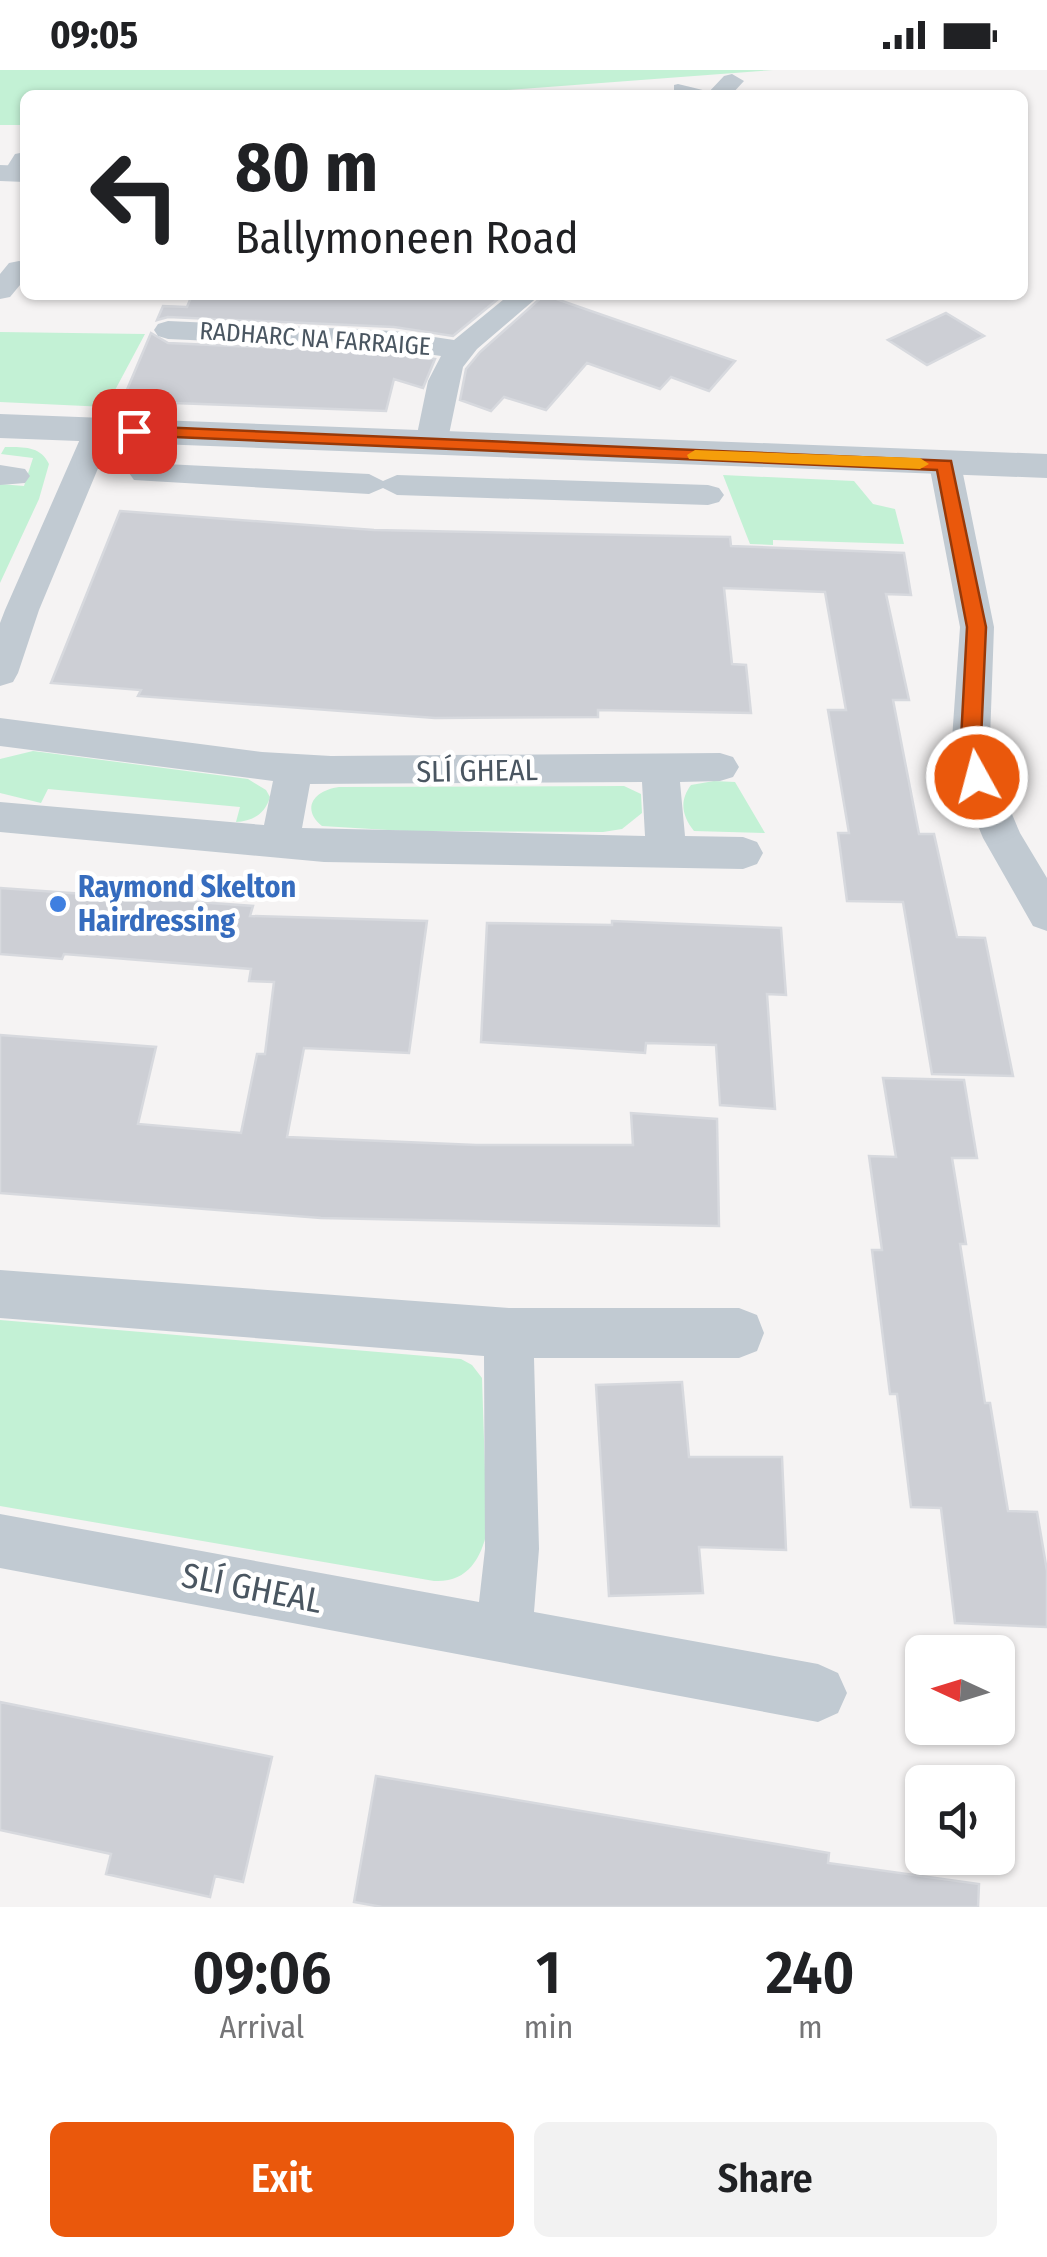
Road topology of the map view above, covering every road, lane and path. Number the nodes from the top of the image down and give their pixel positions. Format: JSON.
{"nodes":[{"id":1,"x":678,"y":88,"type":"dead end"},
{"id":2,"x":686,"y":90,"type":"edge"},
{"id":3,"x":15,"y":269,"type":"edge"},
{"id":4,"x":0,"y":291,"type":"edge"},
{"id":5,"x":520,"y":300,"type":"edge"},
{"id":6,"x":168,"y":330,"type":"dead end"},
{"id":7,"x":462,"y":350,"type":"junction"},
{"id":8,"x":0,"y":426,"type":"edge"},
{"id":9,"x":99,"y":430,"type":"junction"},
{"id":10,"x":311,"y":439,"type":"junction"},
{"id":11,"x":431,"y":444,"type":"junction"},
{"id":12,"x":561,"y":450,"type":"junction"},
{"id":13,"x":945,"y":464,"type":"junction"},
{"id":14,"x":1047,"y":466,"type":"edge"},
{"id":15,"x":146,"y":473,"type":"dead end"},
{"id":16,"x":302,"y":481,"type":"junction"},
{"id":17,"x":558,"y":489,"type":"junction"},
{"id":18,"x":708,"y":494,"type":"dead end"},
{"id":19,"x":0,"y":672,"type":"edge"},
{"id":20,"x":0,"y":732,"type":"edge"},
{"id":21,"x":720,"y":767,"type":"dead end"},
{"id":22,"x":660,"y":768,"type":"junction"},
{"id":23,"x":294,"y":769,"type":"junction"},
{"id":24,"x":0,"y":817,"type":"edge"},
{"id":25,"x":280,"y":843,"type":"junction"},
{"id":26,"x":666,"y":852,"type":"junction"},
{"id":27,"x":743,"y":853,"type":"dead end"},
{"id":28,"x":1047,"y":914,"type":"edge"},
{"id":29,"x":0,"y":1294,"type":"edge"},
{"id":30,"x":509,"y":1333,"type":"junction"},
{"id":31,"x":738,"y":1333,"type":"dead end"},
{"id":32,"x":0,"y":1540,"type":"edge"},
{"id":33,"x":504,"y":1635,"type":"junction"},
{"id":34,"x":818,"y":1693,"type":"dead end"}],
"edges":[{"from":1,"to":2,"type":"lane"},
{"from":3,"to":4,"type":"street"},
{"from":5,"to":7,"type":"street","name":"RADHARC NA FARRAIGE"},
{"from":6,"to":7,"type":"street","name":"RADHARC NA FARRAIGE"},
{"from":7,"to":11,"type":"street","name":"RADHARC NA FARRAIGE"},
{"from":8,"to":9,"type":"street"},
{"from":9,"to":10,"type":"street"},
{"from":9,"to":19,"type":"street"},
{"from":10,"to":11,"type":"street"},
{"from":10,"to":16,"type":"street"},
{"from":11,"to":12,"type":"street"},
{"from":12,"to":13,"type":"street"},
{"from":12,"to":17,"type":"street"},
{"from":13,"to":14,"type":"street"},
{"from":13,"to":28,"type":"street"},
{"from":15,"to":16,"type":"street"},
{"from":16,"to":17,"type":"street"},
{"from":17,"to":18,"type":"street"},
{"from":20,"to":23,"type":"street","name":"SLÍ GHEAL"},
{"from":21,"to":22,"type":"street","name":"SLÍ GHEAL"},
{"from":22,"to":23,"type":"street","name":"SLÍ GHEAL"},
{"from":22,"to":26,"type":"street"},
{"from":23,"to":25,"type":"street"},
{"from":24,"to":25,"type":"street"},
{"from":25,"to":26,"type":"street"},
{"from":26,"to":27,"type":"street"},
{"from":29,"to":30,"type":"street"},
{"from":30,"to":31,"type":"street"},
{"from":30,"to":33,"type":"street"},
{"from":32,"to":33,"type":"street","name":"SLÍ GHEAL"},
{"from":33,"to":34,"type":"street","name":"SLÍ GHEAL"}]}
